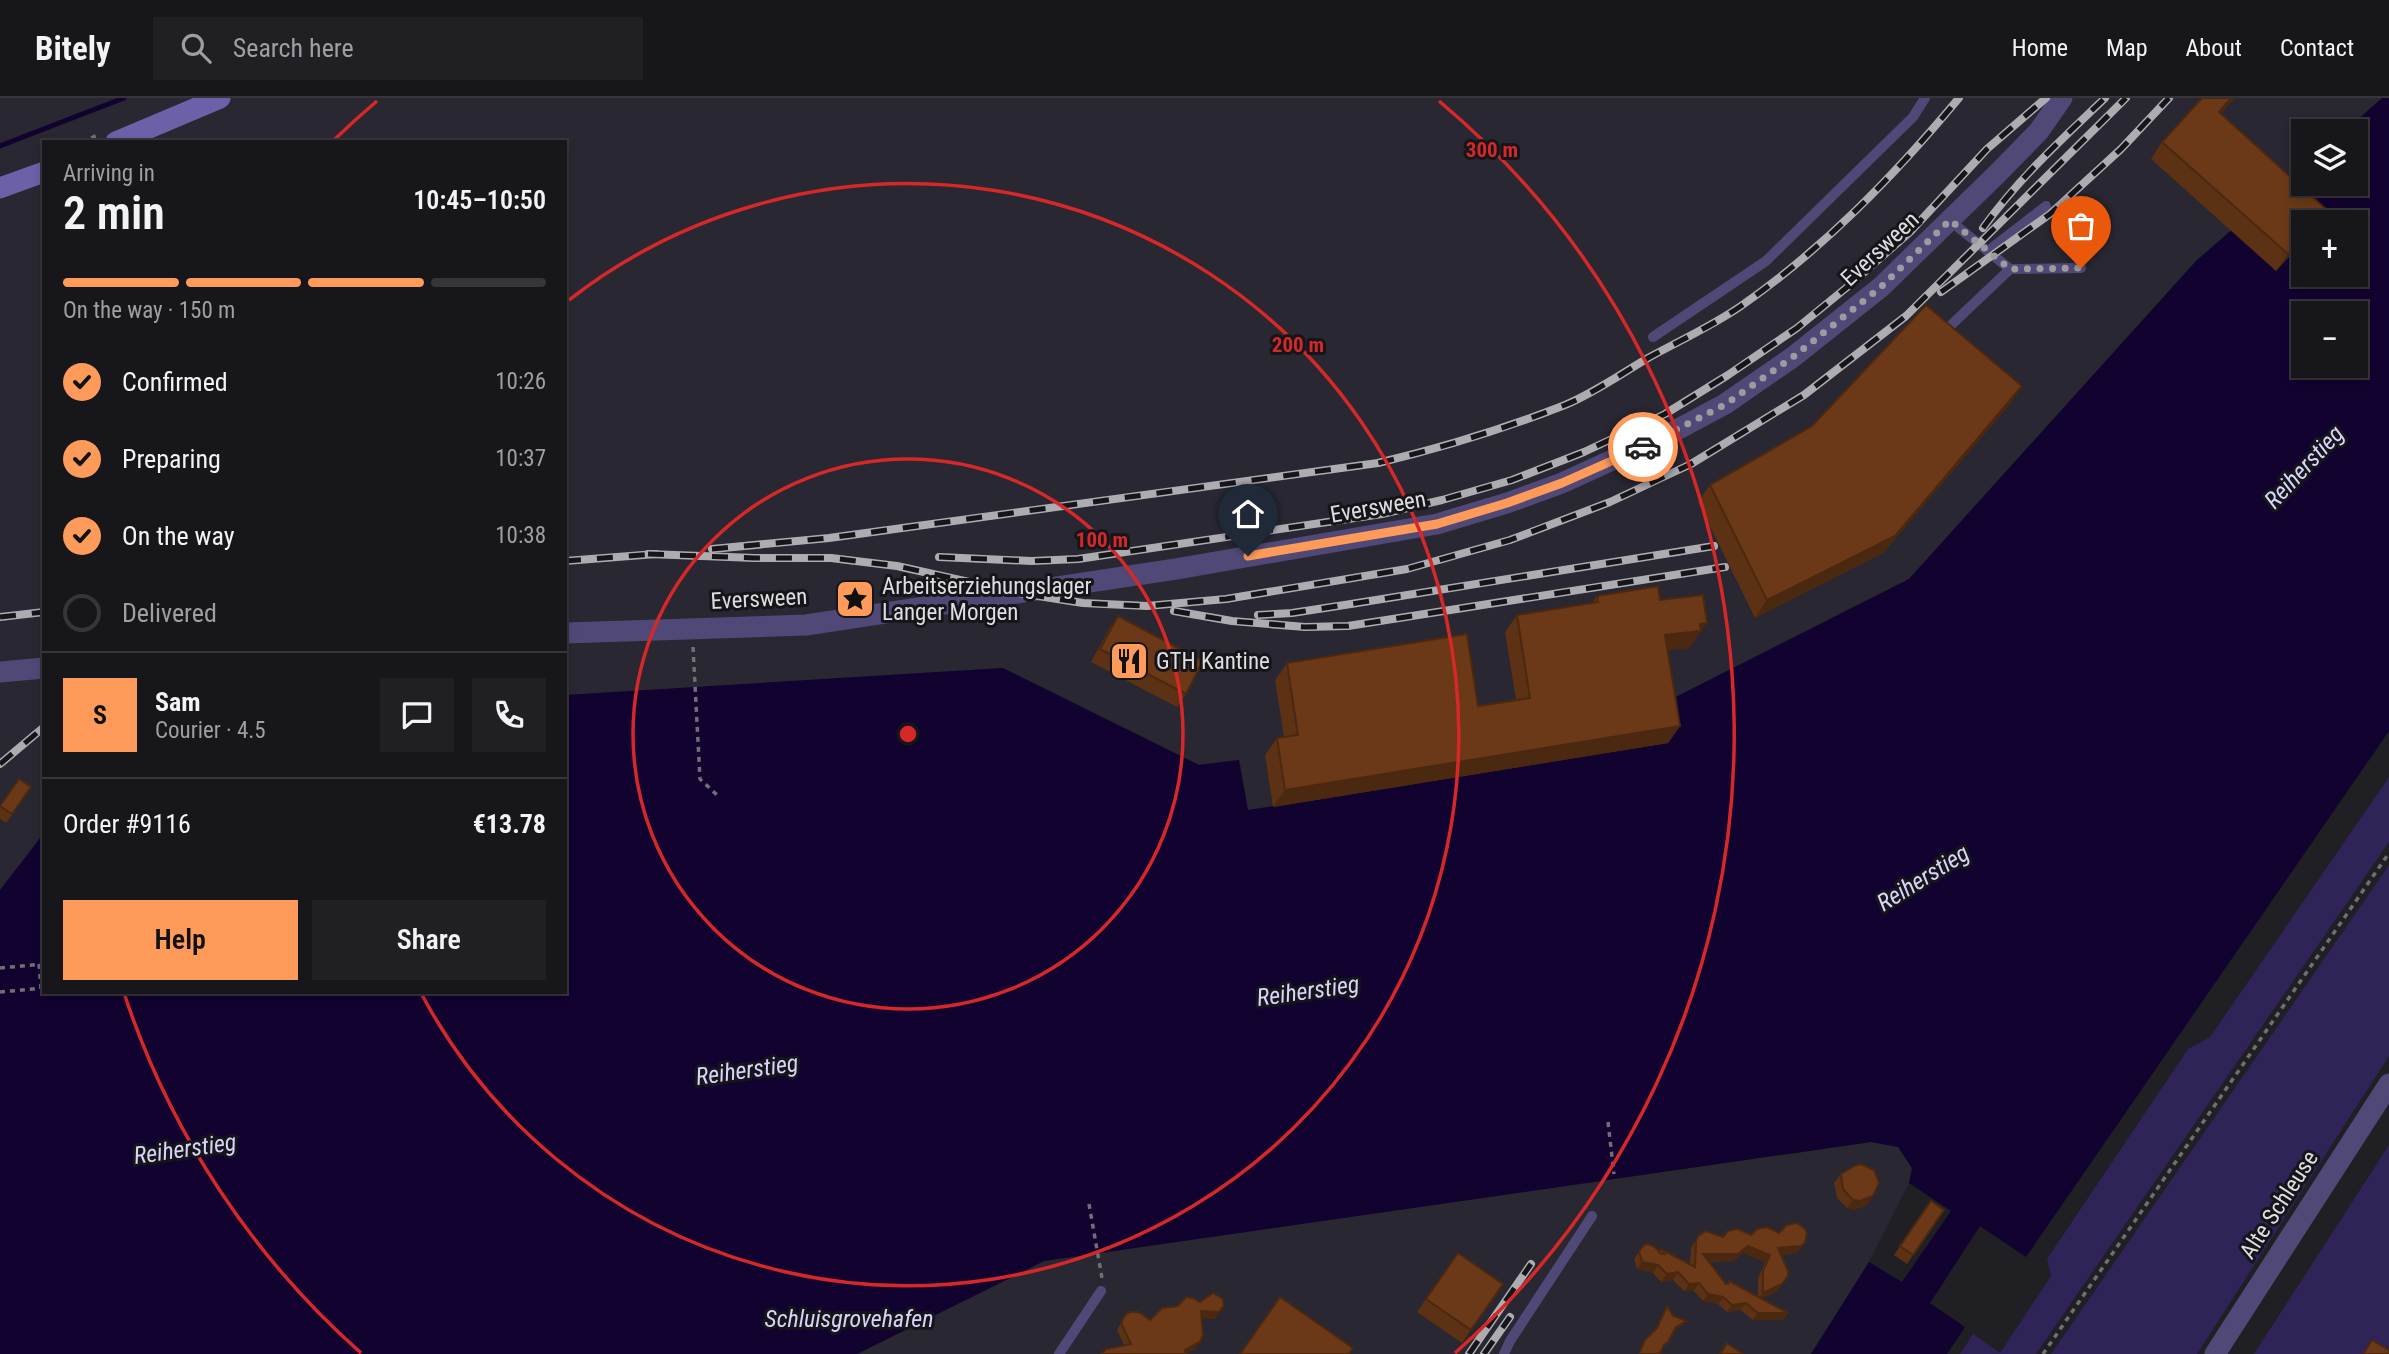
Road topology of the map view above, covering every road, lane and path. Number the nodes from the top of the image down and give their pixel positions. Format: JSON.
{"nodes":[{"id":1,"x":219,"y":98,"type":"edge"},
{"id":2,"x":1925,"y":98,"type":"edge"},
{"id":3,"x":2062,"y":98,"type":"edge"},
{"id":4,"x":121,"y":140,"type":"edge"},
{"id":5,"x":42,"y":173,"type":"edge"},
{"id":6,"x":0,"y":188,"type":"edge"},
{"id":7,"x":2046,"y":206,"type":"dead end"},
{"id":8,"x":1950,"y":220,"type":"junction"},
{"id":9,"x":1988,"y":251,"type":"junction"},
{"id":10,"x":2081,"y":268,"type":"dead end"},
{"id":11,"x":2010,"y":269,"type":"junction"},
{"id":12,"x":1950,"y":326,"type":"edge"},
{"id":13,"x":1653,"y":337,"type":"dead end"},
{"id":14,"x":692,"y":629,"type":"junction"},
{"id":15,"x":567,"y":634,"type":"edge"},
{"id":16,"x":42,"y":668,"type":"edge"},
{"id":17,"x":0,"y":672,"type":"edge"},
{"id":18,"x":717,"y":795,"type":"dead end"},
{"id":19,"x":2389,"y":853,"type":"edge"},
{"id":20,"x":41,"y":964,"type":"edge"},
{"id":21,"x":0,"y":968,"type":"edge"},
{"id":22,"x":42,"y":989,"type":"edge"},
{"id":23,"x":0,"y":992,"type":"edge"},
{"id":24,"x":2389,"y":1084,"type":"edge"},
{"id":25,"x":1608,"y":1122,"type":"dead end"},
{"id":26,"x":1614,"y":1174,"type":"dead end"},
{"id":27,"x":1089,"y":1204,"type":"dead end"},
{"id":28,"x":1592,"y":1216,"type":"dead end"},
{"id":29,"x":1102,"y":1274,"type":"dead end"},
{"id":30,"x":1101,"y":1291,"type":"dead end"},
{"id":31,"x":1059,"y":1354,"type":"edge"},
{"id":32,"x":1504,"y":1354,"type":"edge"},
{"id":33,"x":2043,"y":1354,"type":"edge"},
{"id":34,"x":2215,"y":1354,"type":"edge"}],
"edges":[{"from":1,"to":4,"type":"main road"},
{"from":2,"to":13,"type":"lane"},
{"from":3,"to":8,"type":"street","name":"Eversween"},
{"from":5,"to":6,"type":"main road"},
{"from":7,"to":9,"type":"lane"},
{"from":8,"to":9,"type":"lane"},
{"from":8,"to":14,"type":"street","name":"Eversween"},
{"from":9,"to":11,"type":"lane"},
{"from":10,"to":11,"type":"lane"},
{"from":11,"to":12,"type":"lane"},
{"from":14,"to":15,"type":"street","name":"Eversween"},
{"from":14,"to":18,"type":"path"},
{"from":16,"to":17,"type":"street"},
{"from":19,"to":33,"type":"path"},
{"from":20,"to":21,"type":"path"},
{"from":20,"to":22,"type":"path"},
{"from":22,"to":23,"type":"path"},
{"from":24,"to":34,"type":"street","name":"Alte Schleuse"},
{"from":25,"to":26,"type":"path"},
{"from":27,"to":29,"type":"path"},
{"from":28,"to":32,"type":"lane"},
{"from":30,"to":31,"type":"lane"}]}
